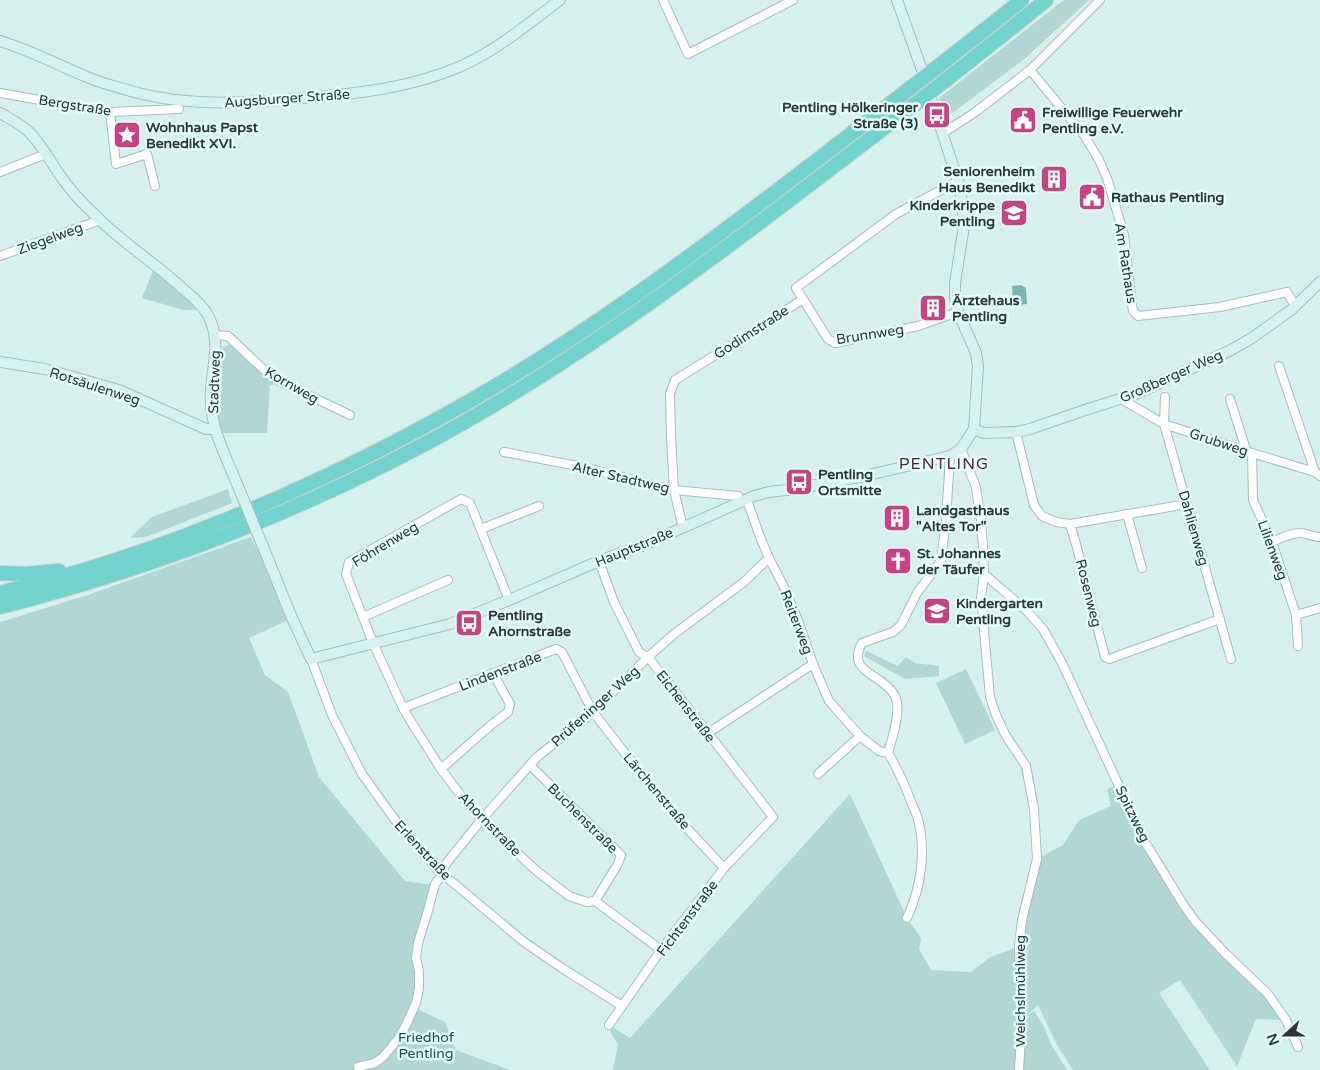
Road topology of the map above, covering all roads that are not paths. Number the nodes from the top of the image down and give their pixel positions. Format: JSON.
{"nodes":[{"id":1,"x":560,"y":0,"type":"edge"},
{"id":2,"x":662,"y":0,"type":"edge"},
{"id":3,"x":793,"y":0,"type":"edge"},
{"id":4,"x":897,"y":0,"type":"edge"},
{"id":5,"x":1022,"y":0,"type":"edge"},
{"id":6,"x":1046,"y":0,"type":"edge"},
{"id":7,"x":1100,"y":0,"type":"edge"},
{"id":8,"x":5,"y":42,"type":"edge"},
{"id":9,"x":922,"y":70,"type":"dead end"},
{"id":10,"x":1030,"y":70,"type":"junction"},
{"id":11,"x":0,"y":93,"type":"edge"},
{"id":12,"x":932,"y":101,"type":"dead end"},
{"id":13,"x":180,"y":109,"type":"dead end"},
{"id":14,"x":110,"y":112,"type":"junction"},
{"id":15,"x":0,"y":113,"type":"edge"},
{"id":16,"x":943,"y":134,"type":"junction"},
{"id":17,"x":46,"y":154,"type":"junction"},
{"id":18,"x":0,"y":172,"type":"edge"},
{"id":19,"x":958,"y":181,"type":"junction"},
{"id":20,"x":155,"y":186,"type":"dead end"},
{"id":21,"x":100,"y":220,"type":"junction"},
{"id":22,"x":0,"y":256,"type":"edge"},
{"id":23,"x":1320,"y":282,"type":"edge"},
{"id":24,"x":803,"y":299,"type":"junction"},
{"id":25,"x":1295,"y":306,"type":"junction"},
{"id":26,"x":958,"y":312,"type":"junction"},
{"id":27,"x":214,"y":335,"type":"junction"},
{"id":28,"x":0,"y":362,"type":"edge"},
{"id":29,"x":1278,"y":366,"type":"dead end"},
{"id":30,"x":1165,"y":397,"type":"dead end"},
{"id":31,"x":1121,"y":399,"type":"junction"},
{"id":32,"x":1230,"y":399,"type":"dead end"},
{"id":33,"x":350,"y":415,"type":"dead end"},
{"id":34,"x":1164,"y":424,"type":"junction"},
{"id":35,"x":974,"y":429,"type":"junction"},
{"id":36,"x":215,"y":430,"type":"junction"},
{"id":37,"x":1016,"y":432,"type":"junction"},
{"id":38,"x":961,"y":449,"type":"junction"},
{"id":39,"x":504,"y":452,"type":"dead end"},
{"id":40,"x":1249,"y":452,"type":"junction"},
{"id":41,"x":950,"y":456,"type":"junction"},
{"id":42,"x":1317,"y":474,"type":"edge"},
{"id":43,"x":674,"y":490,"type":"junction"},
{"id":44,"x":742,"y":498,"type":"junction"},
{"id":45,"x":1187,"y":504,"type":"junction"},
{"id":46,"x":539,"y":506,"type":"dead end"},
{"id":47,"x":1126,"y":514,"type":"junction"},
{"id":48,"x":1070,"y":524,"type":"junction"},
{"id":49,"x":683,"y":528,"type":"junction"},
{"id":50,"x":481,"y":529,"type":"junction"},
{"id":51,"x":1320,"y":537,"type":"edge"},
{"id":52,"x":1272,"y":542,"type":"junction"},
{"id":53,"x":769,"y":558,"type":"junction"},
{"id":54,"x":599,"y":561,"type":"junction"},
{"id":55,"x":102,"y":565,"type":"junction"},
{"id":56,"x":1142,"y":568,"type":"dead end"},
{"id":57,"x":0,"y":573,"type":"edge"},
{"id":58,"x":984,"y":574,"type":"junction"},
{"id":59,"x":448,"y":580,"type":"dead end"},
{"id":60,"x":0,"y":593,"type":"edge"},
{"id":61,"x":509,"y":600,"type":"junction"},
{"id":62,"x":0,"y":607,"type":"edge"},
{"id":63,"x":1320,"y":608,"type":"edge"},
{"id":64,"x":1296,"y":615,"type":"junction"},
{"id":65,"x":363,"y":617,"type":"junction"},
{"id":66,"x":1220,"y":619,"type":"junction"},
{"id":67,"x":373,"y":643,"type":"junction"},
{"id":68,"x":1298,"y":646,"type":"dead end"},
{"id":69,"x":648,"y":658,"type":"junction"},
{"id":70,"x":1230,"y":659,"type":"dead end"},
{"id":71,"x":311,"y":660,"type":"junction"},
{"id":72,"x":813,"y":664,"type":"junction"},
{"id":73,"x":493,"y":674,"type":"junction"},
{"id":74,"x":403,"y":708,"type":"junction"},
{"id":75,"x":593,"y":712,"type":"junction"},
{"id":76,"x":708,"y":733,"type":"junction"},
{"id":77,"x":860,"y":736,"type":"junction"},
{"id":78,"x":888,"y":753,"type":"junction"},
{"id":79,"x":530,"y":765,"type":"junction"},
{"id":80,"x":441,"y":769,"type":"junction"},
{"id":81,"x":818,"y":774,"type":"dead end"},
{"id":82,"x":773,"y":817,"type":"joint"},
{"id":83,"x":482,"y":819,"type":"junction"},
{"id":84,"x":724,"y":868,"type":"junction"},
{"id":85,"x":442,"y":875,"type":"junction"},
{"id":86,"x":594,"y":901,"type":"junction"},
{"id":87,"x":907,"y":918,"type":"dead end"},
{"id":88,"x":661,"y":950,"type":"junction"},
{"id":89,"x":622,"y":1006,"type":"junction"},
{"id":90,"x":609,"y":1025,"type":"dead end"},
{"id":91,"x":1298,"y":1047,"type":"dead end"},
{"id":92,"x":358,"y":1067,"type":"dead end"},
{"id":93,"x":1019,"y":1070,"type":"edge"}],
"edges":[{"from":1,"to":8,"type":"street","name":"Augsburger Straße"},
{"from":2,"to":3,"type":"street"},
{"from":4,"to":9,"type":"street"},
{"from":5,"to":55,"type":"highway"},
{"from":6,"to":62,"type":"highway"},
{"from":7,"to":10,"type":"street"},
{"from":10,"to":16,"type":"street"},
{"from":10,"to":25,"type":"street","name":"Am Rathaus"},
{"from":11,"to":14,"type":"street","name":"Bergstraße"},
{"from":12,"to":16,"type":"street"},
{"from":13,"to":14,"type":"street","name":"Bergstraße"},
{"from":14,"to":20,"type":"street"},
{"from":15,"to":17,"type":"street","name":"Stadtweg"},
{"from":16,"to":19,"type":"street"},
{"from":17,"to":18,"type":"street"},
{"from":17,"to":21,"type":"street","name":"Stadtweg"},
{"from":19,"to":24,"type":"street","name":"Godimstraße"},
{"from":19,"to":26,"type":"street"},
{"from":21,"to":22,"type":"street","name":"Ziegelweg"},
{"from":21,"to":27,"type":"street","name":"Stadtweg"},
{"from":23,"to":25,"type":"street","name":"Großberger Weg"},
{"from":24,"to":26,"type":"street","name":"Brunnweg"},
{"from":24,"to":43,"type":"street","name":"Godimstraße"},
{"from":25,"to":31,"type":"street","name":"Großberger Weg"},
{"from":26,"to":35,"type":"street"},
{"from":27,"to":33,"type":"street","name":"Kornweg"},
{"from":27,"to":36,"type":"street","name":"Stadtweg"},
{"from":28,"to":36,"type":"street","name":"Rotsäulenweg"},
{"from":29,"to":42,"type":"street"},
{"from":30,"to":34,"type":"street","name":"Dahlienweg"},
{"from":31,"to":34,"type":"street","name":"Grubweg"},
{"from":31,"to":37,"type":"street","name":"Großberger Weg"},
{"from":32,"to":40,"type":"street","name":"Lilienweg"},
{"from":34,"to":40,"type":"street","name":"Grubweg"},
{"from":34,"to":45,"type":"street","name":"Dahlienweg"},
{"from":35,"to":37,"type":"street","name":"Großberger Weg"},
{"from":35,"to":38,"type":"street"},
{"from":36,"to":71,"type":"street","name":"Stadtweg","bridge":true},
{"from":37,"to":48,"type":"street"},
{"from":38,"to":41,"type":"street","name":"Hauptstraße"},
{"from":38,"to":58,"type":"street","name":"Weichslmühlweg"},
{"from":39,"to":43,"type":"street","name":"Alter Stadtweg"},
{"from":40,"to":42,"type":"street","name":"Grubweg"},
{"from":40,"to":52,"type":"street","name":"Lilienweg"},
{"from":41,"to":44,"type":"street","name":"Hauptstraße"},
{"from":41,"to":78,"type":"street"},
{"from":43,"to":44,"type":"street","name":"Alter Stadtweg"},
{"from":43,"to":49,"type":"street","name":"Godimstraße"},
{"from":44,"to":49,"type":"street","name":"Hauptstraße"},
{"from":44,"to":53,"type":"street","name":"Reiterweg"},
{"from":45,"to":47,"type":"street"},
{"from":45,"to":66,"type":"street","name":"Dahlienweg"},
{"from":46,"to":50,"type":"street"},
{"from":47,"to":48,"type":"street"},
{"from":47,"to":56,"type":"street"},
{"from":48,"to":66,"type":"street","name":"Rosenweg"},
{"from":49,"to":54,"type":"street","name":"Hauptstraße"},
{"from":50,"to":61,"type":"street","name":"Föhrenweg"},
{"from":50,"to":65,"type":"street","name":"Föhrenweg"},
{"from":51,"to":52,"type":"street"},
{"from":52,"to":64,"type":"street","name":"Lilienweg"},
{"from":53,"to":69,"type":"street","name":"Prüfeninger Weg"},
{"from":53,"to":72,"type":"street","name":"Reiterweg"},
{"from":54,"to":61,"type":"street","name":"Hauptstraße"},
{"from":54,"to":69,"type":"street","name":"Eichenstraße"},
{"from":55,"to":57,"type":"highway"},
{"from":55,"to":60,"type":"highway"},
{"from":58,"to":91,"type":"street","name":"Spitzweg"},
{"from":58,"to":93,"type":"street","name":"Weichslmühlweg"},
{"from":59,"to":65,"type":"street"},
{"from":61,"to":67,"type":"street","name":"Hauptstraße"},
{"from":63,"to":64,"type":"street"},
{"from":64,"to":68,"type":"street","name":"Lilienweg"},
{"from":65,"to":67,"type":"street","name":"Föhrenweg"},
{"from":66,"to":70,"type":"street","name":"Dahlienweg"},
{"from":67,"to":71,"type":"street","name":"Hauptstraße"},
{"from":67,"to":74,"type":"street","name":"Ahornstraße"},
{"from":69,"to":75,"type":"street","name":"Prüfeninger Weg"},
{"from":69,"to":76,"type":"street","name":"Eichenstraße"},
{"from":71,"to":85,"type":"street","name":"Erlenstraße"},
{"from":72,"to":76,"type":"street"},
{"from":72,"to":77,"type":"street","name":"Reiterweg"},
{"from":73,"to":74,"type":"street","name":"Lindenstraße"},
{"from":73,"to":75,"type":"street","name":"Lindenstraße"},
{"from":73,"to":80,"type":"street"},
{"from":74,"to":80,"type":"street","name":"Ahornstraße"},
{"from":75,"to":79,"type":"street","name":"Prüfeninger Weg"},
{"from":75,"to":84,"type":"street","name":"Lärchenstraße"},
{"from":76,"to":82,"type":"street","name":"Eichenstraße"},
{"from":77,"to":78,"type":"street","name":"Reiterweg"},
{"from":77,"to":81,"type":"street"},
{"from":78,"to":87,"type":"street"},
{"from":79,"to":83,"type":"street","name":"Prüfeninger Weg"},
{"from":79,"to":86,"type":"street","name":"Buchenstraße"},
{"from":80,"to":83,"type":"street","name":"Ahornstraße"},
{"from":82,"to":84,"type":"street","name":"Fichtenstraße"},
{"from":83,"to":85,"type":"street","name":"Prüfeninger Weg"},
{"from":83,"to":86,"type":"street","name":"Ahornstraße"},
{"from":84,"to":88,"type":"street","name":"Fichtenstraße"},
{"from":85,"to":89,"type":"street","name":"Erlenstraße"},
{"from":85,"to":92,"type":"street","name":"Prüfeninger Weg"},
{"from":86,"to":88,"type":"street","name":"Ahornstraße"},
{"from":88,"to":89,"type":"street","name":"Fichtenstraße"},
{"from":89,"to":90,"type":"street","name":"Fichtenstraße"}]}
